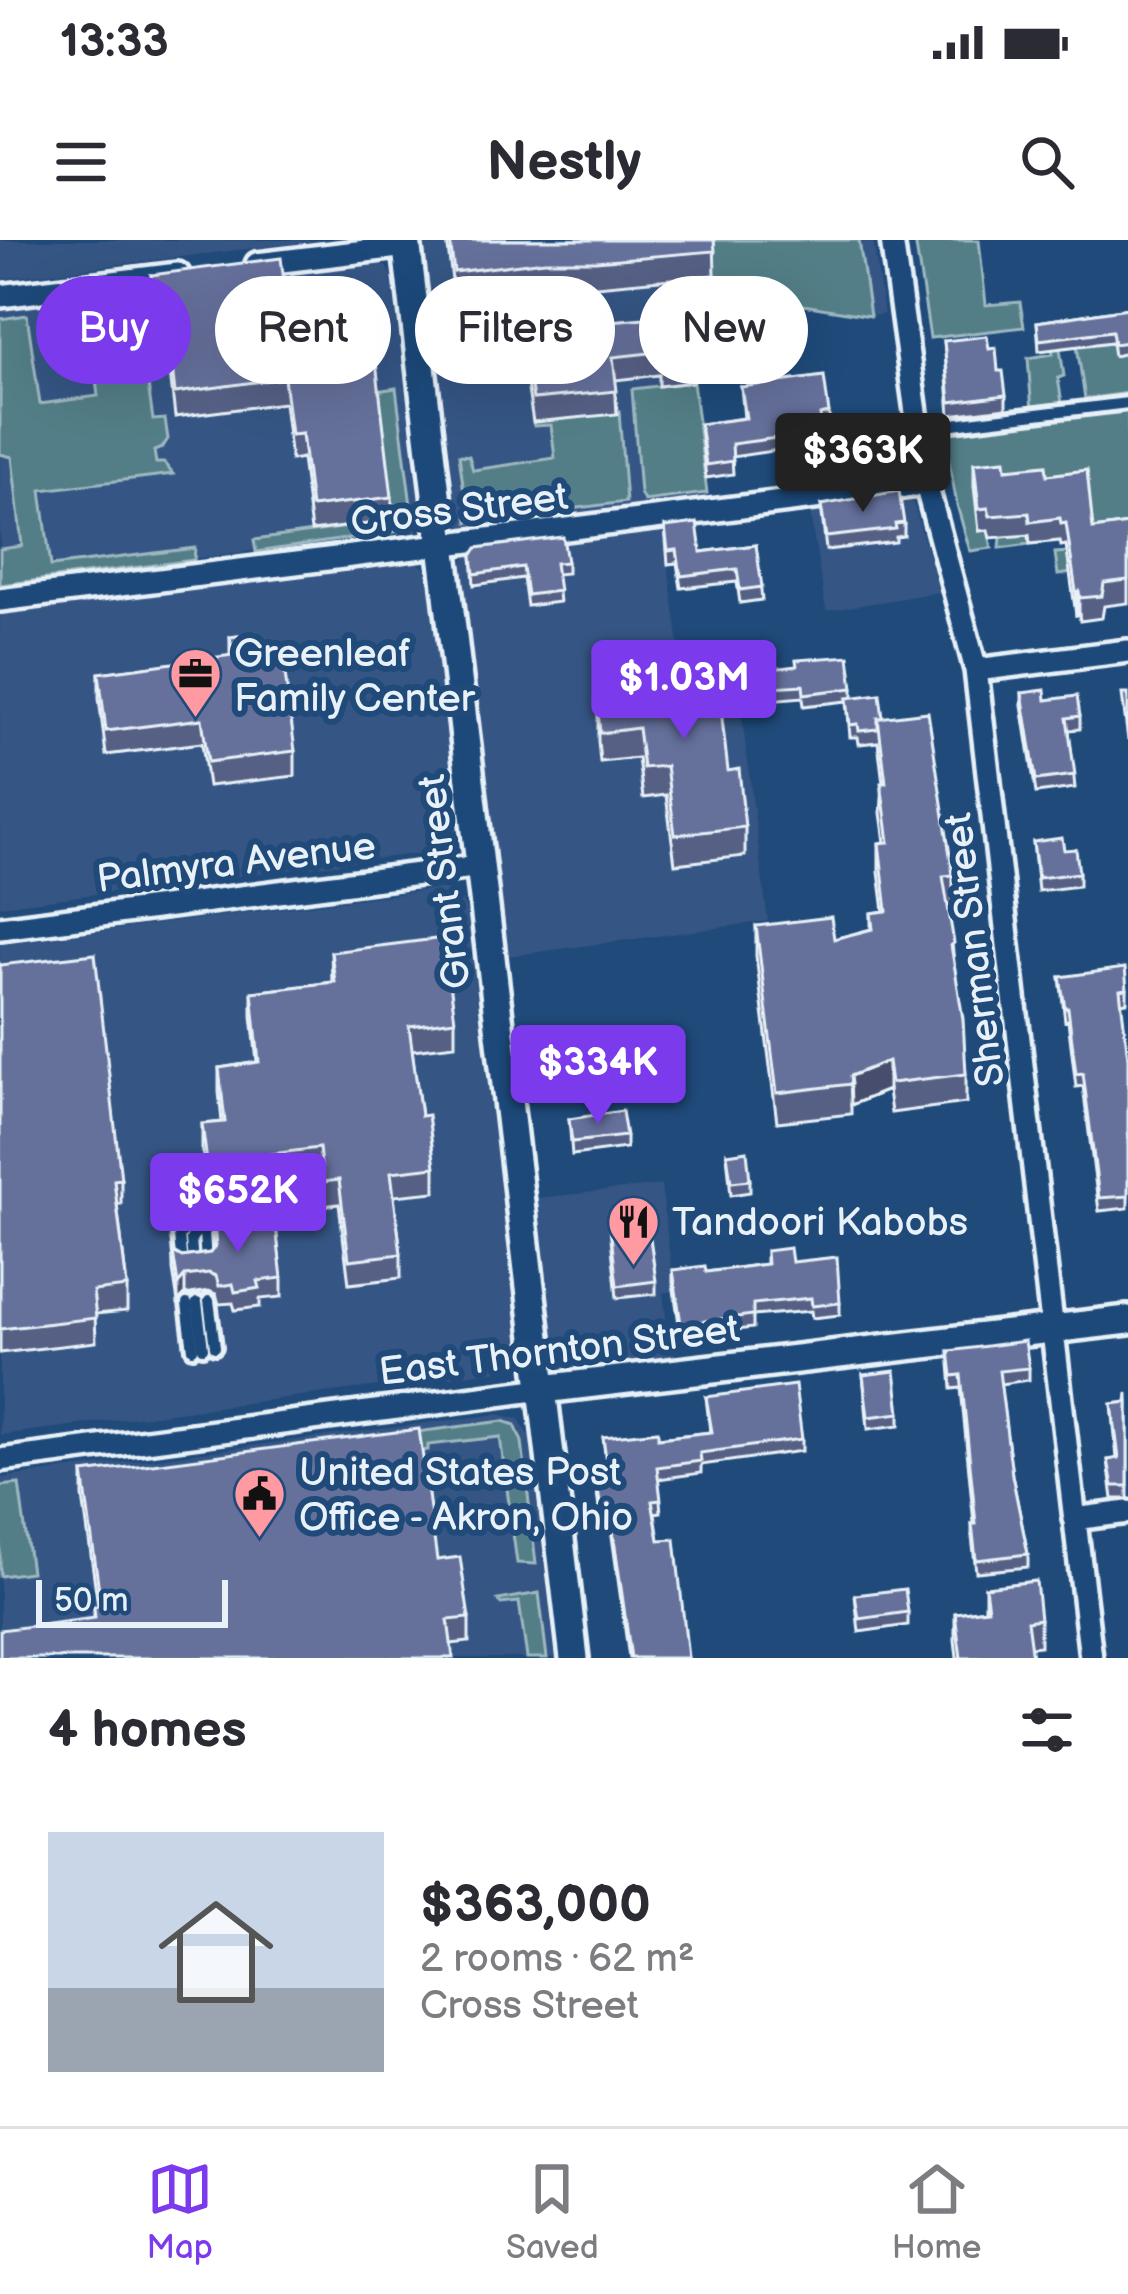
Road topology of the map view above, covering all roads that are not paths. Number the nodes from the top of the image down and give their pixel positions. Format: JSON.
{"nodes":[{"id":1,"x":892,"y":240,"type":"edge"},
{"id":2,"x":406,"y":243,"type":"edge"},
{"id":3,"x":0,"y":296,"type":"edge"},
{"id":4,"x":1128,"y":403,"type":"edge"},
{"id":5,"x":920,"y":428,"type":"junction"},
{"id":6,"x":926,"y":484,"type":"junction"},
{"id":7,"x":442,"y":547,"type":"junction"},
{"id":8,"x":0,"y":600,"type":"edge"},
{"id":9,"x":1128,"y":651,"type":"edge"},
{"id":10,"x":976,"y":670,"type":"junction"},
{"id":11,"x":481,"y":866,"type":"junction"},
{"id":12,"x":0,"y":928,"type":"edge"},
{"id":13,"x":194,"y":1264,"type":"joint"},
{"id":14,"x":1128,"y":1319,"type":"edge"},
{"id":15,"x":1052,"y":1329,"type":"junction"},
{"id":16,"x":204,"y":1348,"type":"joint"},
{"id":17,"x":544,"y":1389,"type":"junction"},
{"id":18,"x":0,"y":1460,"type":"edge"},
{"id":19,"x":1128,"y":1513,"type":"edge"},
{"id":20,"x":1074,"y":1520,"type":"junction"},
{"id":21,"x":574,"y":1658,"type":"edge"},
{"id":22,"x":1091,"y":1658,"type":"edge"}],
"edges":[{"from":1,"to":5,"type":"street","name":"Sherman Street"},
{"from":2,"to":3,"type":"street"},
{"from":2,"to":7,"type":"main road","name":"Grant Street"},
{"from":4,"to":5,"type":"lane"},
{"from":5,"to":6,"type":"street","name":"Sherman Street"},
{"from":6,"to":7,"type":"street","name":"Cross Street"},
{"from":6,"to":10,"type":"street","name":"Sherman Street"},
{"from":7,"to":8,"type":"street","name":"Cross Street"},
{"from":7,"to":11,"type":"main road","name":"Grant Street"},
{"from":9,"to":10,"type":"street"},
{"from":10,"to":15,"type":"street","name":"Sherman Street"},
{"from":11,"to":12,"type":"street","name":"Palmyra Avenue"},
{"from":11,"to":17,"type":"main road","name":"Grant Street"},
{"from":13,"to":13,"type":"lane"},
{"from":14,"to":15,"type":"main road","name":"East Thornton Street"},
{"from":15,"to":17,"type":"main road","name":"East Thornton Street"},
{"from":15,"to":20,"type":"street","name":"Sherman Street"},
{"from":16,"to":16,"type":"lane"},
{"from":17,"to":18,"type":"street","name":"East Thornton Street"},
{"from":17,"to":21,"type":"main road","name":"Grant Street"},
{"from":19,"to":20,"type":"street"},
{"from":20,"to":22,"type":"street","name":"Sherman Street"}]}
